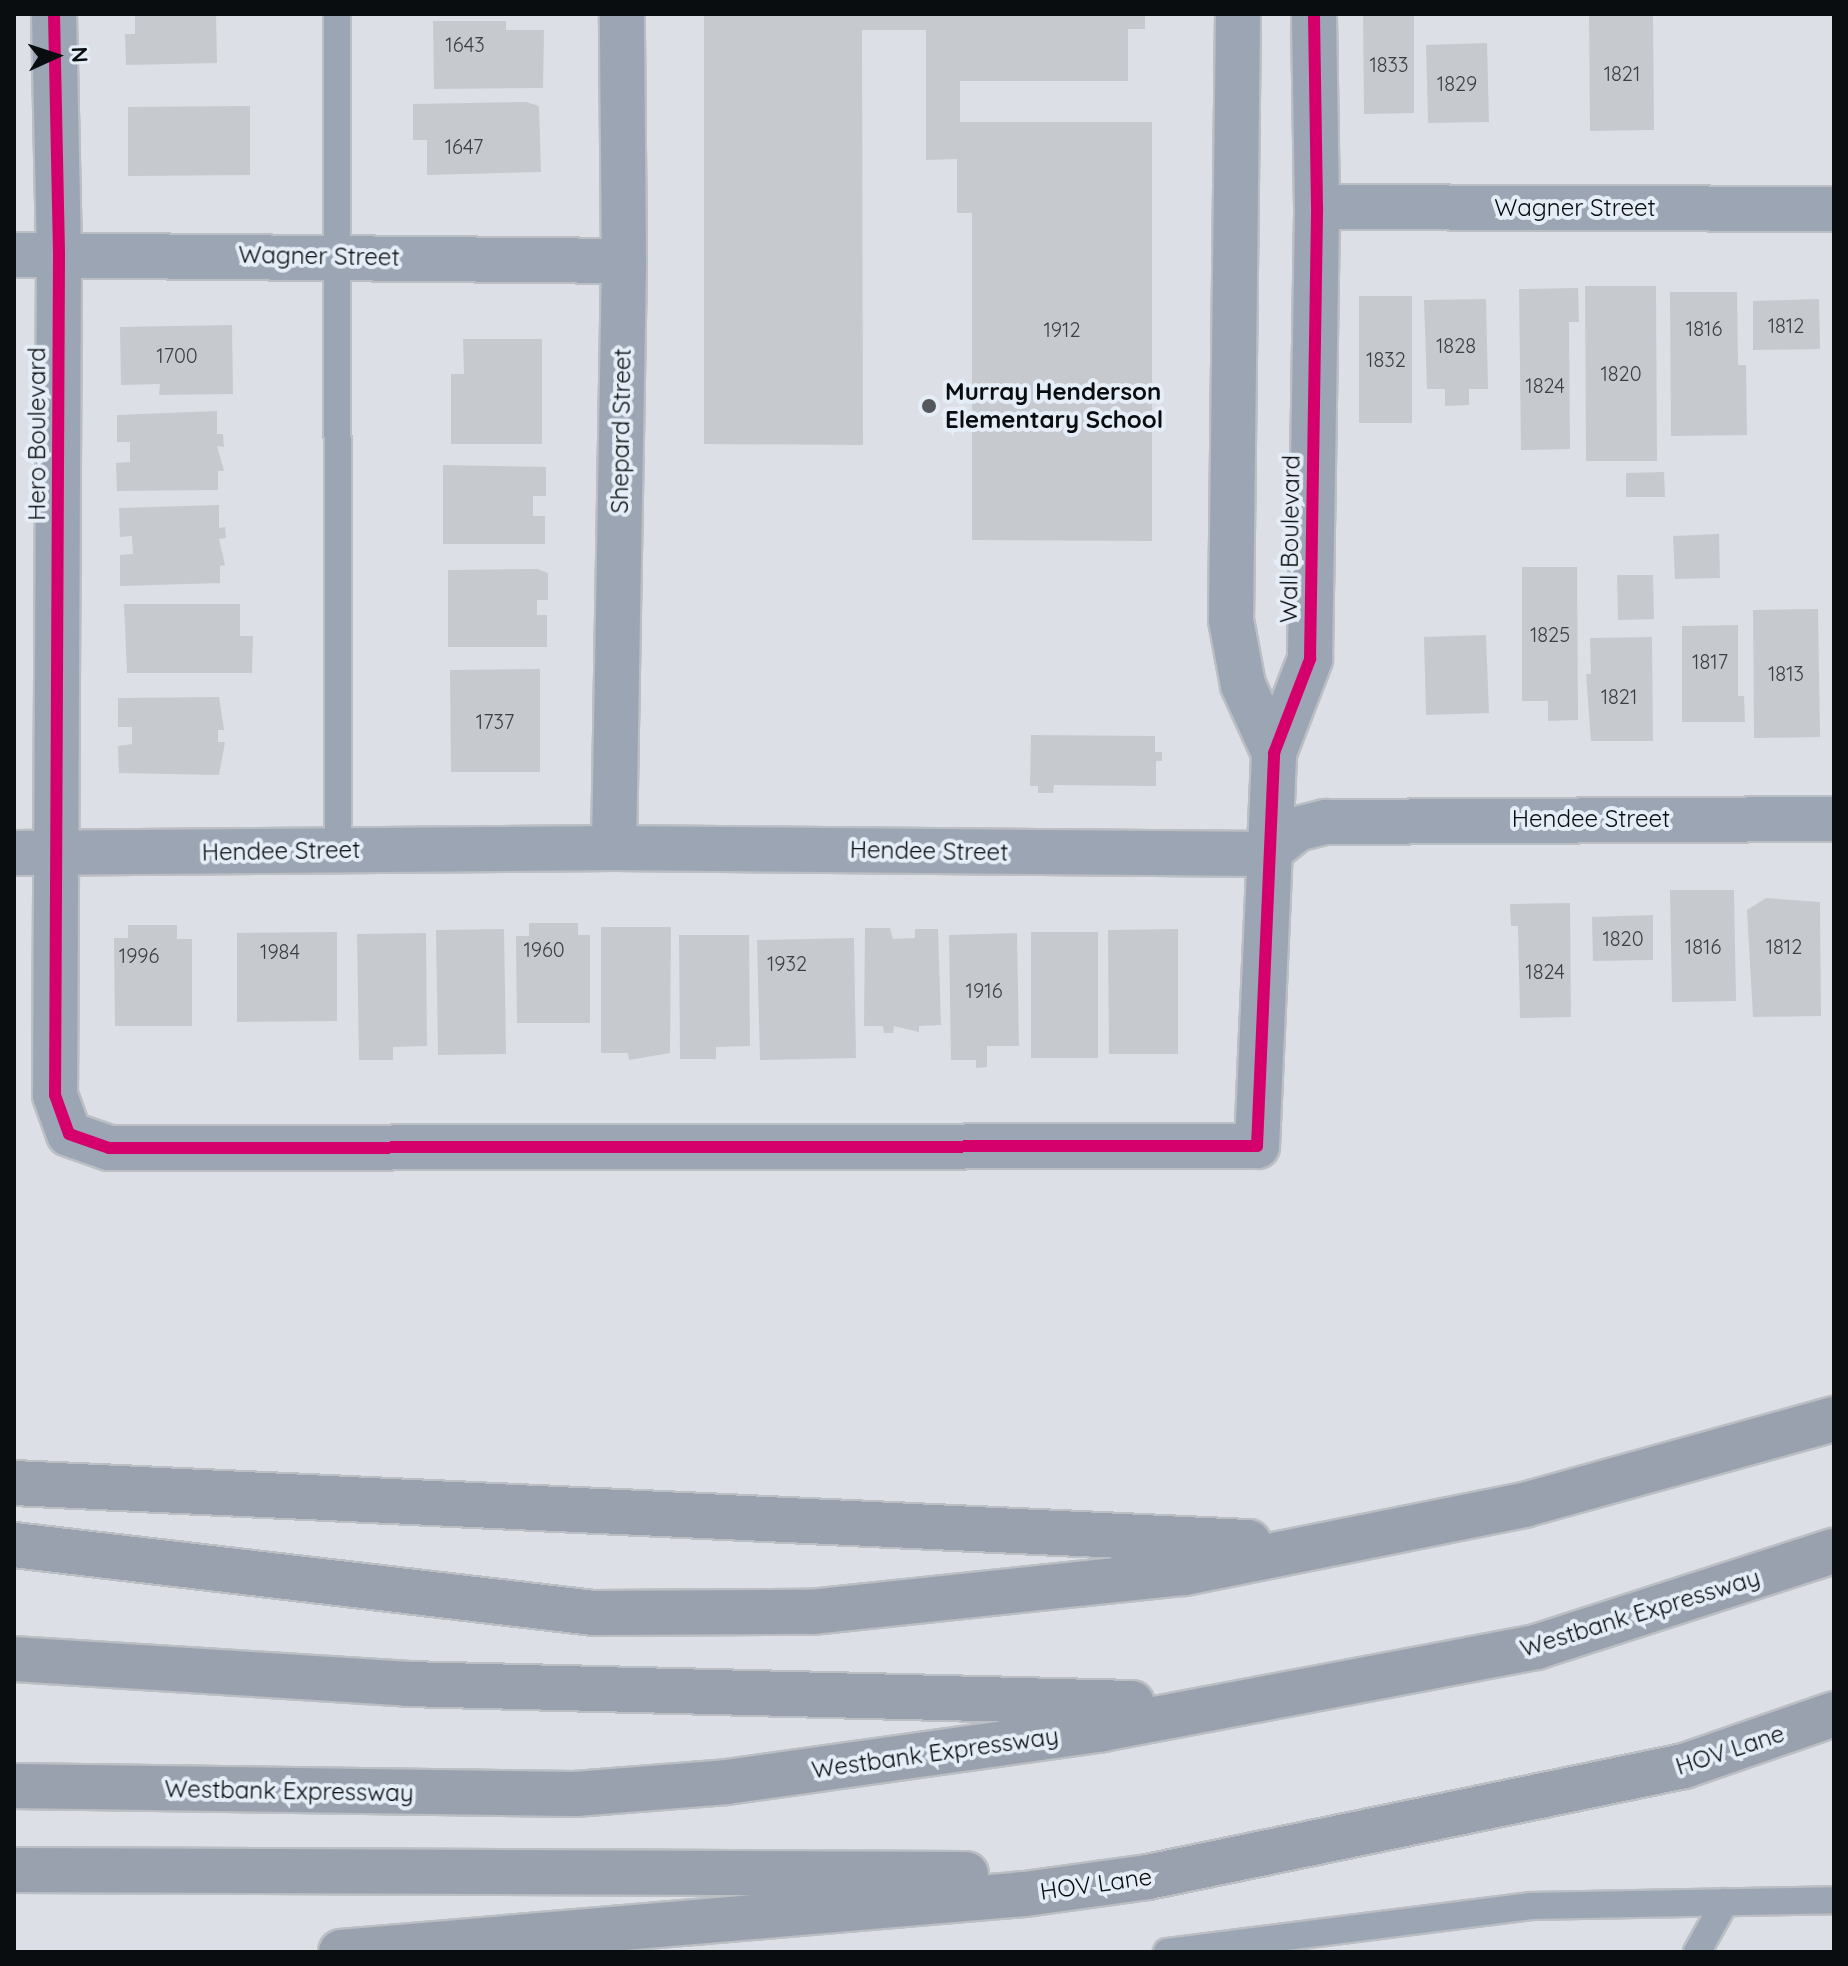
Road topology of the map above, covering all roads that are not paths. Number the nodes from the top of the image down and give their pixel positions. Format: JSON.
{"nodes":[{"id":1,"x":54,"y":14,"type":"edge"},
{"id":2,"x":337,"y":14,"type":"edge"},
{"id":3,"x":622,"y":14,"type":"edge"},
{"id":4,"x":1238,"y":14,"type":"edge"},
{"id":5,"x":1314,"y":14,"type":"edge"},
{"id":6,"x":1317,"y":207,"type":"junction"},
{"id":7,"x":1834,"y":209,"type":"edge"},
{"id":8,"x":14,"y":255,"type":"edge"},
{"id":9,"x":59,"y":255,"type":"junction"},
{"id":10,"x":335,"y":255,"type":"junction"},
{"id":11,"x":624,"y":261,"type":"junction"},
{"id":12,"x":1274,"y":753,"type":"junction"},
{"id":13,"x":1834,"y":819,"type":"edge"},
{"id":14,"x":614,"y":848,"type":"junction"},
{"id":15,"x":338,"y":850,"type":"junction"},
{"id":16,"x":14,"y":853,"type":"edge"},
{"id":17,"x":59,"y":853,"type":"junction"},
{"id":18,"x":1266,"y":854,"type":"junction"},
{"id":19,"x":1264,"y":1057,"type":"joint"},
{"id":20,"x":1834,"y":1419,"type":"edge"},
{"id":21,"x":14,"y":1483,"type":"edge"},
{"id":22,"x":14,"y":1545,"type":"edge"},
{"id":23,"x":1331,"y":1545,"type":"junction"},
{"id":24,"x":1834,"y":1551,"type":"edge"},
{"id":25,"x":14,"y":1659,"type":"edge"},
{"id":26,"x":1234,"y":1705,"type":"junction"},
{"id":27,"x":1834,"y":1714,"type":"edge"},
{"id":28,"x":14,"y":1786,"type":"edge"},
{"id":29,"x":14,"y":1870,"type":"edge"},
{"id":30,"x":1148,"y":1877,"type":"junction"},
{"id":31,"x":1025,"y":1894,"type":"junction"},
{"id":32,"x":1834,"y":1900,"type":"edge"},
{"id":33,"x":1725,"y":1902,"type":"junction"},
{"id":34,"x":341,"y":1952,"type":"edge"},
{"id":35,"x":699,"y":1952,"type":"edge"},
{"id":36,"x":1167,"y":1952,"type":"edge"},
{"id":37,"x":1697,"y":1952,"type":"edge"}],
"edges":[{"from":1,"to":9,"type":"street","name":"Hero Boulevard"},
{"from":2,"to":10,"type":"lane"},
{"from":3,"to":11,"type":"street","name":"Shepard Street"},
{"from":4,"to":12,"type":"street","name":"Wall Boulevard"},
{"from":5,"to":6,"type":"street","name":"Wall Boulevard"},
{"from":6,"to":7,"type":"street","name":"Wagner Street"},
{"from":6,"to":12,"type":"street","name":"Wall Boulevard"},
{"from":8,"to":9,"type":"street","name":"Wagner Street"},
{"from":9,"to":10,"type":"street","name":"Wagner Street"},
{"from":9,"to":17,"type":"street","name":"Hero Boulevard"},
{"from":10,"to":11,"type":"street","name":"Wagner Street"},
{"from":10,"to":15,"type":"lane"},
{"from":11,"to":14,"type":"street","name":"Shepard Street"},
{"from":12,"to":18,"type":"street","name":"Wall Boulevard"},
{"from":13,"to":18,"type":"street","name":"Hendee Street"},
{"from":14,"to":15,"type":"street","name":"Hendee Street"},
{"from":14,"to":18,"type":"street","name":"Hendee Street"},
{"from":15,"to":17,"type":"street","name":"Hendee Street"},
{"from":16,"to":17,"type":"street","name":"Hendee Street"},
{"from":17,"to":19,"type":"street","name":"Hero Boulevard"},
{"from":18,"to":19,"type":"street","name":"Wall Boulevard"},
{"from":20,"to":23,"type":"highway"},
{"from":21,"to":23,"type":"highway"},
{"from":22,"to":23,"type":"highway"},
{"from":24,"to":26,"type":"highway","name":"Westbank Expressway"},
{"from":25,"to":26,"type":"highway"},
{"from":26,"to":28,"type":"highway","name":"Westbank Expressway"},
{"from":27,"to":30,"type":"highway","name":"HOV Lane"},
{"from":29,"to":30,"type":"highway"},
{"from":30,"to":31,"type":"highway","name":"HOV Lane"},
{"from":31,"to":34,"type":"highway","name":"HOV Lane"},
{"from":31,"to":35,"type":"highway"},
{"from":32,"to":33,"type":"lane"},
{"from":33,"to":36,"type":"lane"},
{"from":33,"to":37,"type":"lane"}]}
